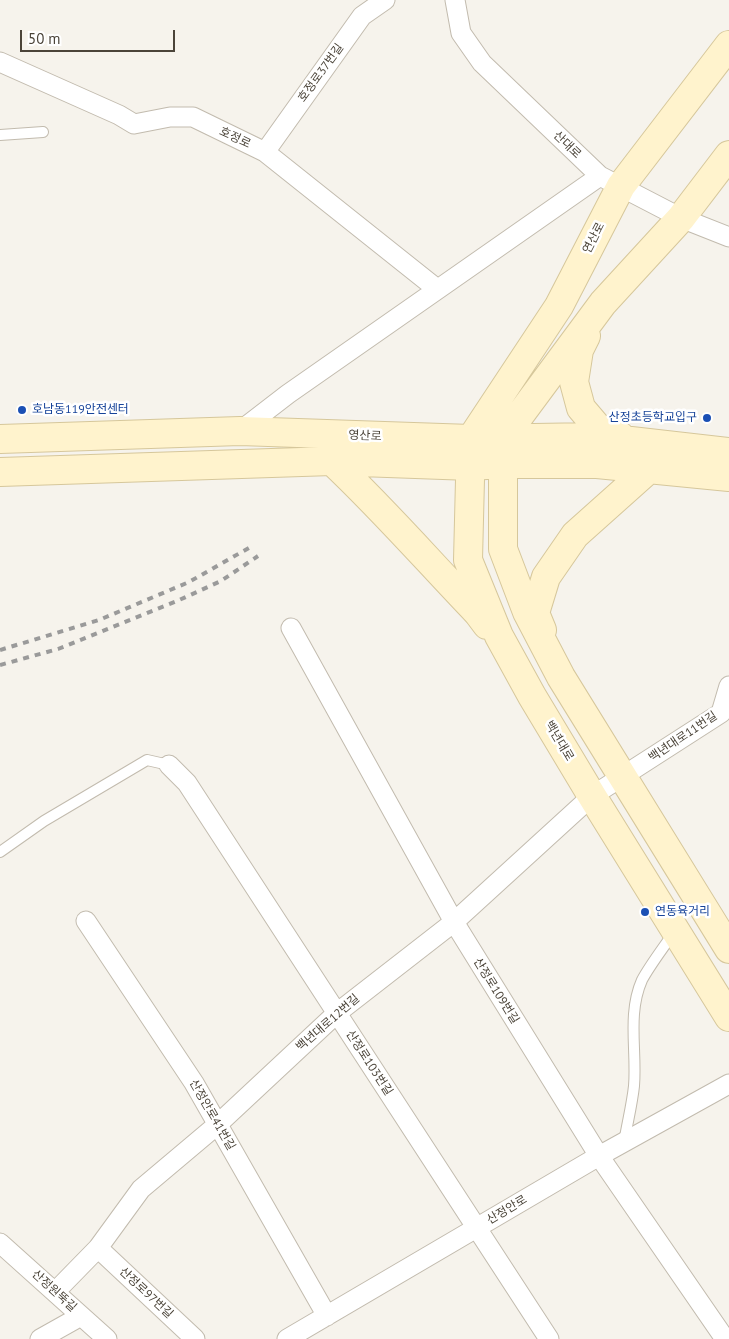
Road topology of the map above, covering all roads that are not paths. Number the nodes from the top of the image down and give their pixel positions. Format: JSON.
{"nodes":[{"id":1,"x":385,"y":0,"type":"edge"},
{"id":2,"x":455,"y":0,"type":"edge"},
{"id":3,"x":729,"y":45,"type":"edge"},
{"id":4,"x":0,"y":62,"type":"edge"},
{"id":5,"x":43,"y":132,"type":"dead end"},
{"id":6,"x":0,"y":135,"type":"edge"},
{"id":7,"x":265,"y":152,"type":"junction"},
{"id":8,"x":729,"y":155,"type":"edge"},
{"id":9,"x":610,"y":181,"type":"junction"},
{"id":10,"x":681,"y":218,"type":"junction"},
{"id":11,"x":729,"y":237,"type":"edge"},
{"id":12,"x":438,"y":289,"type":"junction"},
{"id":13,"x":603,"y":303,"type":"junction"},
{"id":14,"x":240,"y":431,"type":"junction"},
{"id":15,"x":0,"y":439,"type":"edge"},
{"id":16,"x":633,"y":442,"type":"junction"},
{"id":17,"x":502,"y":451,"type":"junction"},
{"id":18,"x":729,"y":452,"type":"edge"},
{"id":19,"x":471,"y":453,"type":"junction"},
{"id":20,"x":332,"y":461,"type":"junction"},
{"id":21,"x":650,"y":468,"type":"junction"},
{"id":22,"x":0,"y":472,"type":"edge"},
{"id":23,"x":729,"y":477,"type":"edge"},
{"id":24,"x":291,"y":628,"type":"dead end"},
{"id":25,"x":506,"y":650,"type":"junction"},
{"id":26,"x":561,"y":678,"type":"junction"},
{"id":27,"x":729,"y":686,"type":"edge"},
{"id":28,"x":725,"y":713,"type":"edge"},
{"id":29,"x":169,"y":765,"type":"joint"},
{"id":30,"x":623,"y":777,"type":"junction"},
{"id":31,"x":592,"y":796,"type":"junction"},
{"id":32,"x":0,"y":852,"type":"edge"},
{"id":33,"x":86,"y":921,"type":"dead end"},
{"id":34,"x":454,"y":922,"type":"junction"},
{"id":35,"x":675,"y":930,"type":"junction"},
{"id":36,"x":729,"y":949,"type":"edge"},
{"id":37,"x":337,"y":1013,"type":"junction"},
{"id":38,"x":729,"y":1017,"type":"edge"},
{"id":39,"x":729,"y":1084,"type":"edge"},
{"id":40,"x":217,"y":1125,"type":"junction"},
{"id":41,"x":624,"y":1142,"type":"junction"},
{"id":42,"x":599,"y":1156,"type":"junction"},
{"id":43,"x":477,"y":1228,"type":"junction"},
{"id":44,"x":0,"y":1242,"type":"edge"},
{"id":45,"x":98,"y":1248,"type":"junction"},
{"id":46,"x":55,"y":1292,"type":"junction"},
{"id":47,"x":82,"y":1316,"type":"junction"},
{"id":48,"x":327,"y":1316,"type":"junction"},
{"id":49,"x":40,"y":1339,"type":"edge"},
{"id":50,"x":107,"y":1339,"type":"edge"},
{"id":51,"x":195,"y":1339,"type":"edge"},
{"id":52,"x":287,"y":1339,"type":"edge"},
{"id":53,"x":549,"y":1339,"type":"edge"},
{"id":54,"x":725,"y":1339,"type":"edge"}],
"edges":[{"from":1,"to":7,"type":"street","name":"호정로37번길"},
{"from":2,"to":9,"type":"street","name":"산대로"},
{"from":3,"to":9,"type":"street","name":"연산로"},
{"from":4,"to":7,"type":"street","name":"호정로"},
{"from":5,"to":6,"type":"lane"},
{"from":7,"to":12,"type":"street","name":"호정로"},
{"from":8,"to":10,"type":"street"},
{"from":9,"to":10,"type":"street","name":"산대로"},
{"from":9,"to":12,"type":"street"},
{"from":9,"to":19,"type":"street","name":"연산로"},
{"from":10,"to":11,"type":"street","name":"산대로"},
{"from":10,"to":13,"type":"street"},
{"from":12,"to":14,"type":"street"},
{"from":13,"to":16,"type":"street"},
{"from":13,"to":17,"type":"street"},
{"from":14,"to":15,"type":"street","name":"영산로"},
{"from":14,"to":19,"type":"street","name":"영산로"},
{"from":16,"to":17,"type":"street","name":"영산로"},
{"from":16,"to":18,"type":"street","name":"영산로"},
{"from":17,"to":19,"type":"street","name":"영산로"},
{"from":17,"to":21,"type":"street","name":"영산로"},
{"from":17,"to":26,"type":"street"},
{"from":19,"to":20,"type":"street","name":"영산로"},
{"from":19,"to":25,"type":"street","name":"백년대로"},
{"from":20,"to":22,"type":"street","name":"영산로"},
{"from":20,"to":25,"type":"street"},
{"from":21,"to":23,"type":"street","name":"영산로"},
{"from":21,"to":26,"type":"street"},
{"from":24,"to":34,"type":"street","name":"산정로109번길"},
{"from":25,"to":31,"type":"street","name":"백년대로"},
{"from":26,"to":30,"type":"street"},
{"from":27,"to":28,"type":"street","name":"백년대로11번길"},
{"from":28,"to":30,"type":"street","name":"백년대로11번길"},
{"from":29,"to":32,"type":"lane"},
{"from":29,"to":37,"type":"street","name":"산정로103번길"},
{"from":30,"to":31,"type":"street","name":"백년대로12번길"},
{"from":30,"to":36,"type":"street"},
{"from":31,"to":34,"type":"street","name":"백년대로12번길"},
{"from":31,"to":35,"type":"street","name":"백년대로"},
{"from":33,"to":40,"type":"street","name":"산정안로41번길"},
{"from":34,"to":37,"type":"street","name":"백년대로12번길"},
{"from":34,"to":42,"type":"street","name":"산정로109번길"},
{"from":35,"to":38,"type":"street","name":"백년대로"},
{"from":35,"to":41,"type":"lane"},
{"from":37,"to":40,"type":"street","name":"백년대로12번길"},
{"from":37,"to":43,"type":"street","name":"산정로103번길"},
{"from":39,"to":41,"type":"street","name":"산정안로"},
{"from":40,"to":45,"type":"street","name":"백년대로12번길"},
{"from":40,"to":48,"type":"street","name":"산정안로41번길"},
{"from":41,"to":42,"type":"street","name":"산정안로"},
{"from":42,"to":43,"type":"street","name":"산정안로"},
{"from":42,"to":54,"type":"street","name":"산정로109번길"},
{"from":43,"to":48,"type":"street","name":"산정안로"},
{"from":43,"to":53,"type":"street","name":"산정로103번길"},
{"from":44,"to":46,"type":"street","name":"산정원뚝길"},
{"from":45,"to":46,"type":"street","name":"백년대로12번길"},
{"from":45,"to":51,"type":"street","name":"산정로97번길"},
{"from":46,"to":47,"type":"street","name":"산정원뚝길"},
{"from":47,"to":49,"type":"street"},
{"from":47,"to":50,"type":"street","name":"산정원뚝길"},
{"from":48,"to":52,"type":"street","name":"산정안로"}]}
